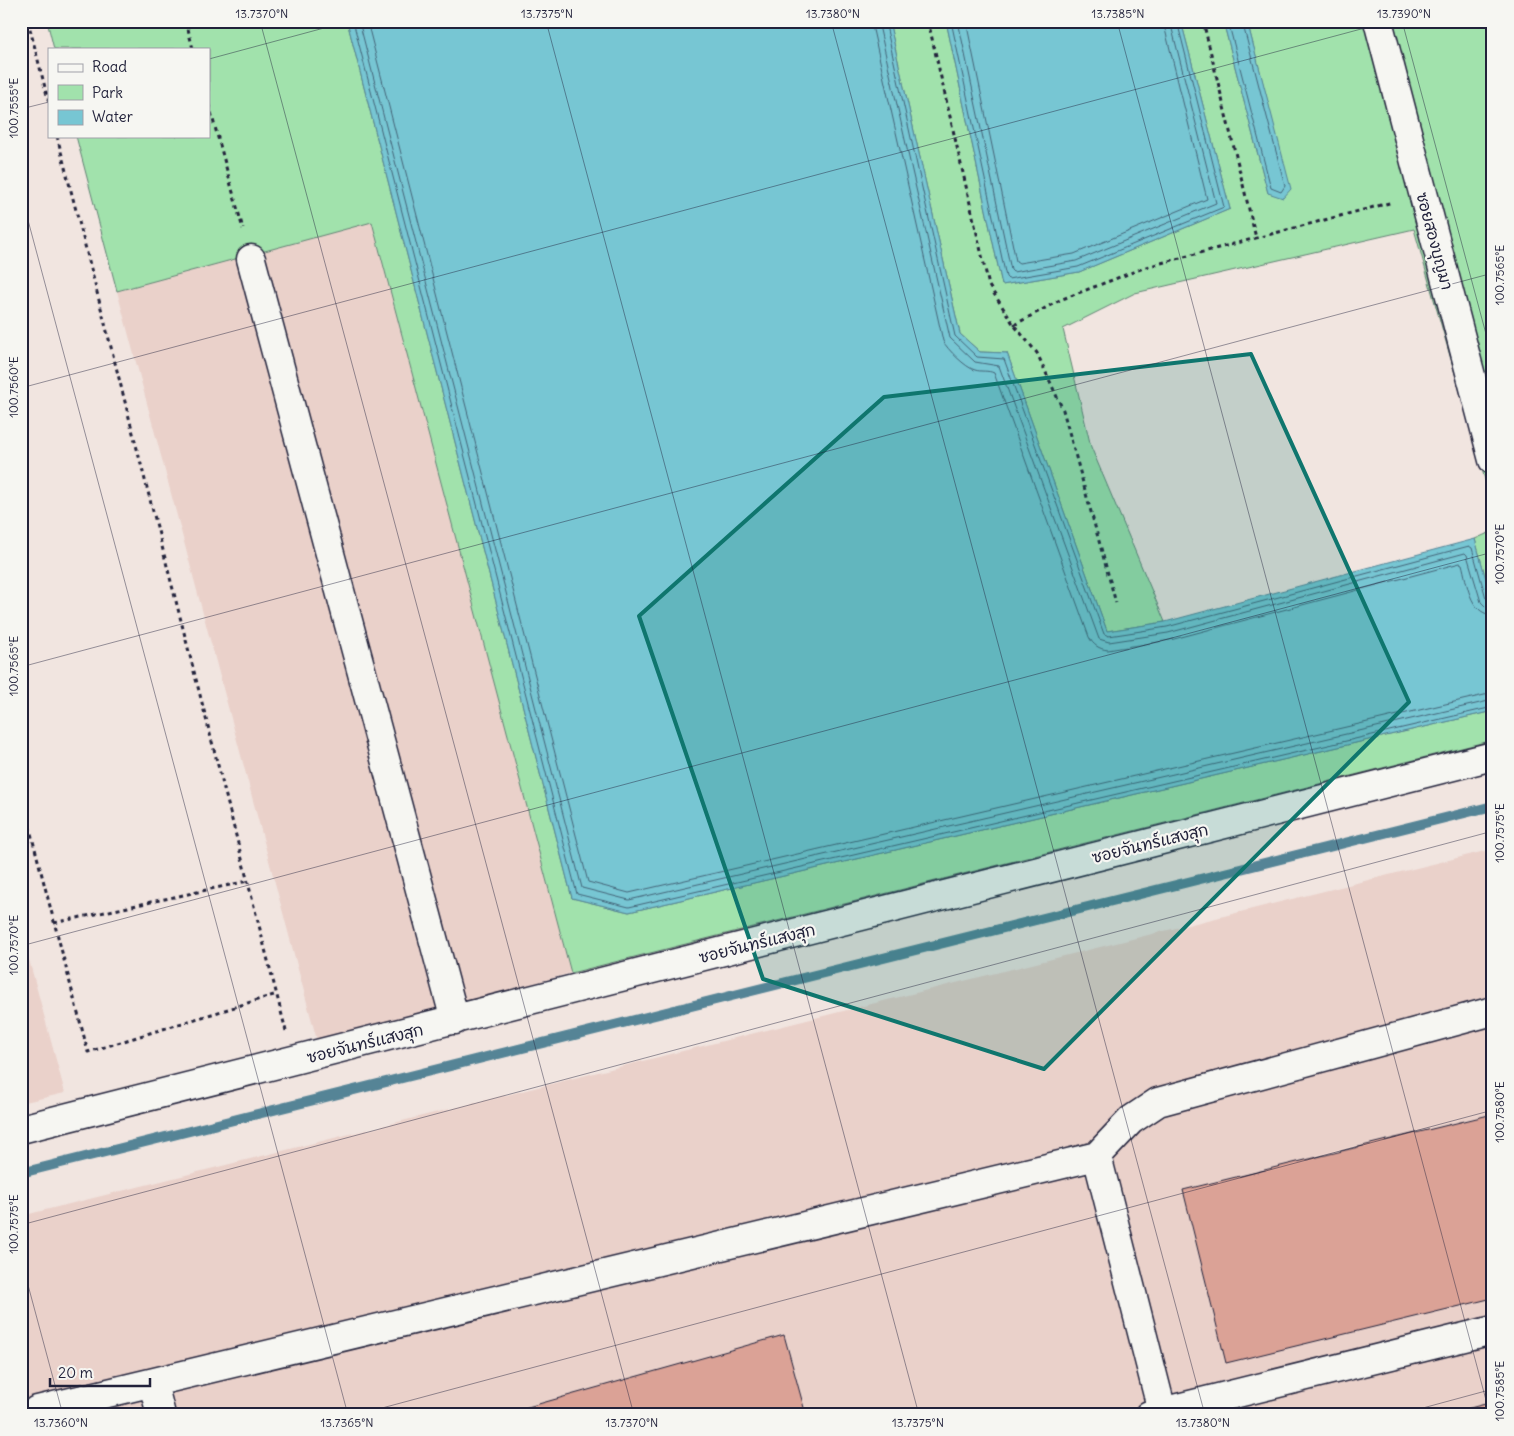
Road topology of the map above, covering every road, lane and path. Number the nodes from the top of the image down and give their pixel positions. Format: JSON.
{"nodes":[{"id":1,"x":28,"y":21,"type":"edge"},
{"id":2,"x":186,"y":21,"type":"edge"},
{"id":3,"x":928,"y":21,"type":"edge"},
{"id":4,"x":1203,"y":21,"type":"edge"},
{"id":5,"x":1378,"y":21,"type":"edge"},
{"id":6,"x":193,"y":48,"type":"edge"},
{"id":7,"x":48,"y":99,"type":"edge"},
{"id":8,"x":210,"y":109,"type":"edge"},
{"id":9,"x":58,"y":138,"type":"edge"},
{"id":10,"x":1423,"y":194,"type":"junction"},
{"id":11,"x":1256,"y":238,"type":"junction"},
{"id":12,"x":251,"y":259,"type":"joint"},
{"id":13,"x":1014,"y":325,"type":"junction"},
{"id":14,"x":1493,"y":460,"type":"edge"},
{"id":15,"x":1116,"y":604,"type":"dead end"},
{"id":16,"x":1493,"y":756,"type":"edge"},
{"id":17,"x":21,"y":796,"type":"edge"},
{"id":18,"x":248,"y":881,"type":"junction"},
{"id":19,"x":54,"y":923,"type":"junction"},
{"id":20,"x":277,"y":994,"type":"junction"},
{"id":21,"x":1493,"y":1011,"type":"edge"},
{"id":22,"x":456,"y":1020,"type":"junction"},
{"id":23,"x":294,"y":1061,"type":"junction"},
{"id":24,"x":21,"y":1129,"type":"edge"},
{"id":25,"x":1097,"y":1156,"type":"junction"},
{"id":26,"x":1493,"y":1330,"type":"edge"},
{"id":27,"x":153,"y":1383,"type":"junction"},
{"id":28,"x":32,"y":1409,"type":"edge"},
{"id":29,"x":1158,"y":1414,"type":"edge"},
{"id":30,"x":161,"y":1415,"type":"edge"}],
"edges":[{"from":1,"to":7,"type":"path"},
{"from":2,"to":6,"type":"path"},
{"from":3,"to":13,"type":"path"},
{"from":4,"to":11,"type":"path"},
{"from":5,"to":10,"type":"street","name":"ซอยสองบุญมา"},
{"from":8,"to":12,"type":"path"},
{"from":9,"to":18,"type":"path"},
{"from":10,"to":11,"type":"path"},
{"from":10,"to":14,"type":"street","name":"ซอยสองบุญมา"},
{"from":11,"to":13,"type":"path"},
{"from":12,"to":22,"type":"street"},
{"from":13,"to":15,"type":"path"},
{"from":16,"to":22,"type":"street","name":"ซอยจันทร์แสงสุก"},
{"from":17,"to":19,"type":"path"},
{"from":18,"to":19,"type":"path"},
{"from":18,"to":20,"type":"path"},
{"from":19,"to":20,"type":"path"},
{"from":20,"to":23,"type":"path"},
{"from":21,"to":25,"type":"street"},
{"from":22,"to":23,"type":"street","name":"ซอยจันทร์แสงสุก"},
{"from":23,"to":24,"type":"street","name":"ซอยจันทร์แสงสุก"},
{"from":25,"to":27,"type":"street"},
{"from":25,"to":29,"type":"street"},
{"from":26,"to":29,"type":"street"},
{"from":27,"to":28,"type":"street"},
{"from":27,"to":30,"type":"street"}]}
